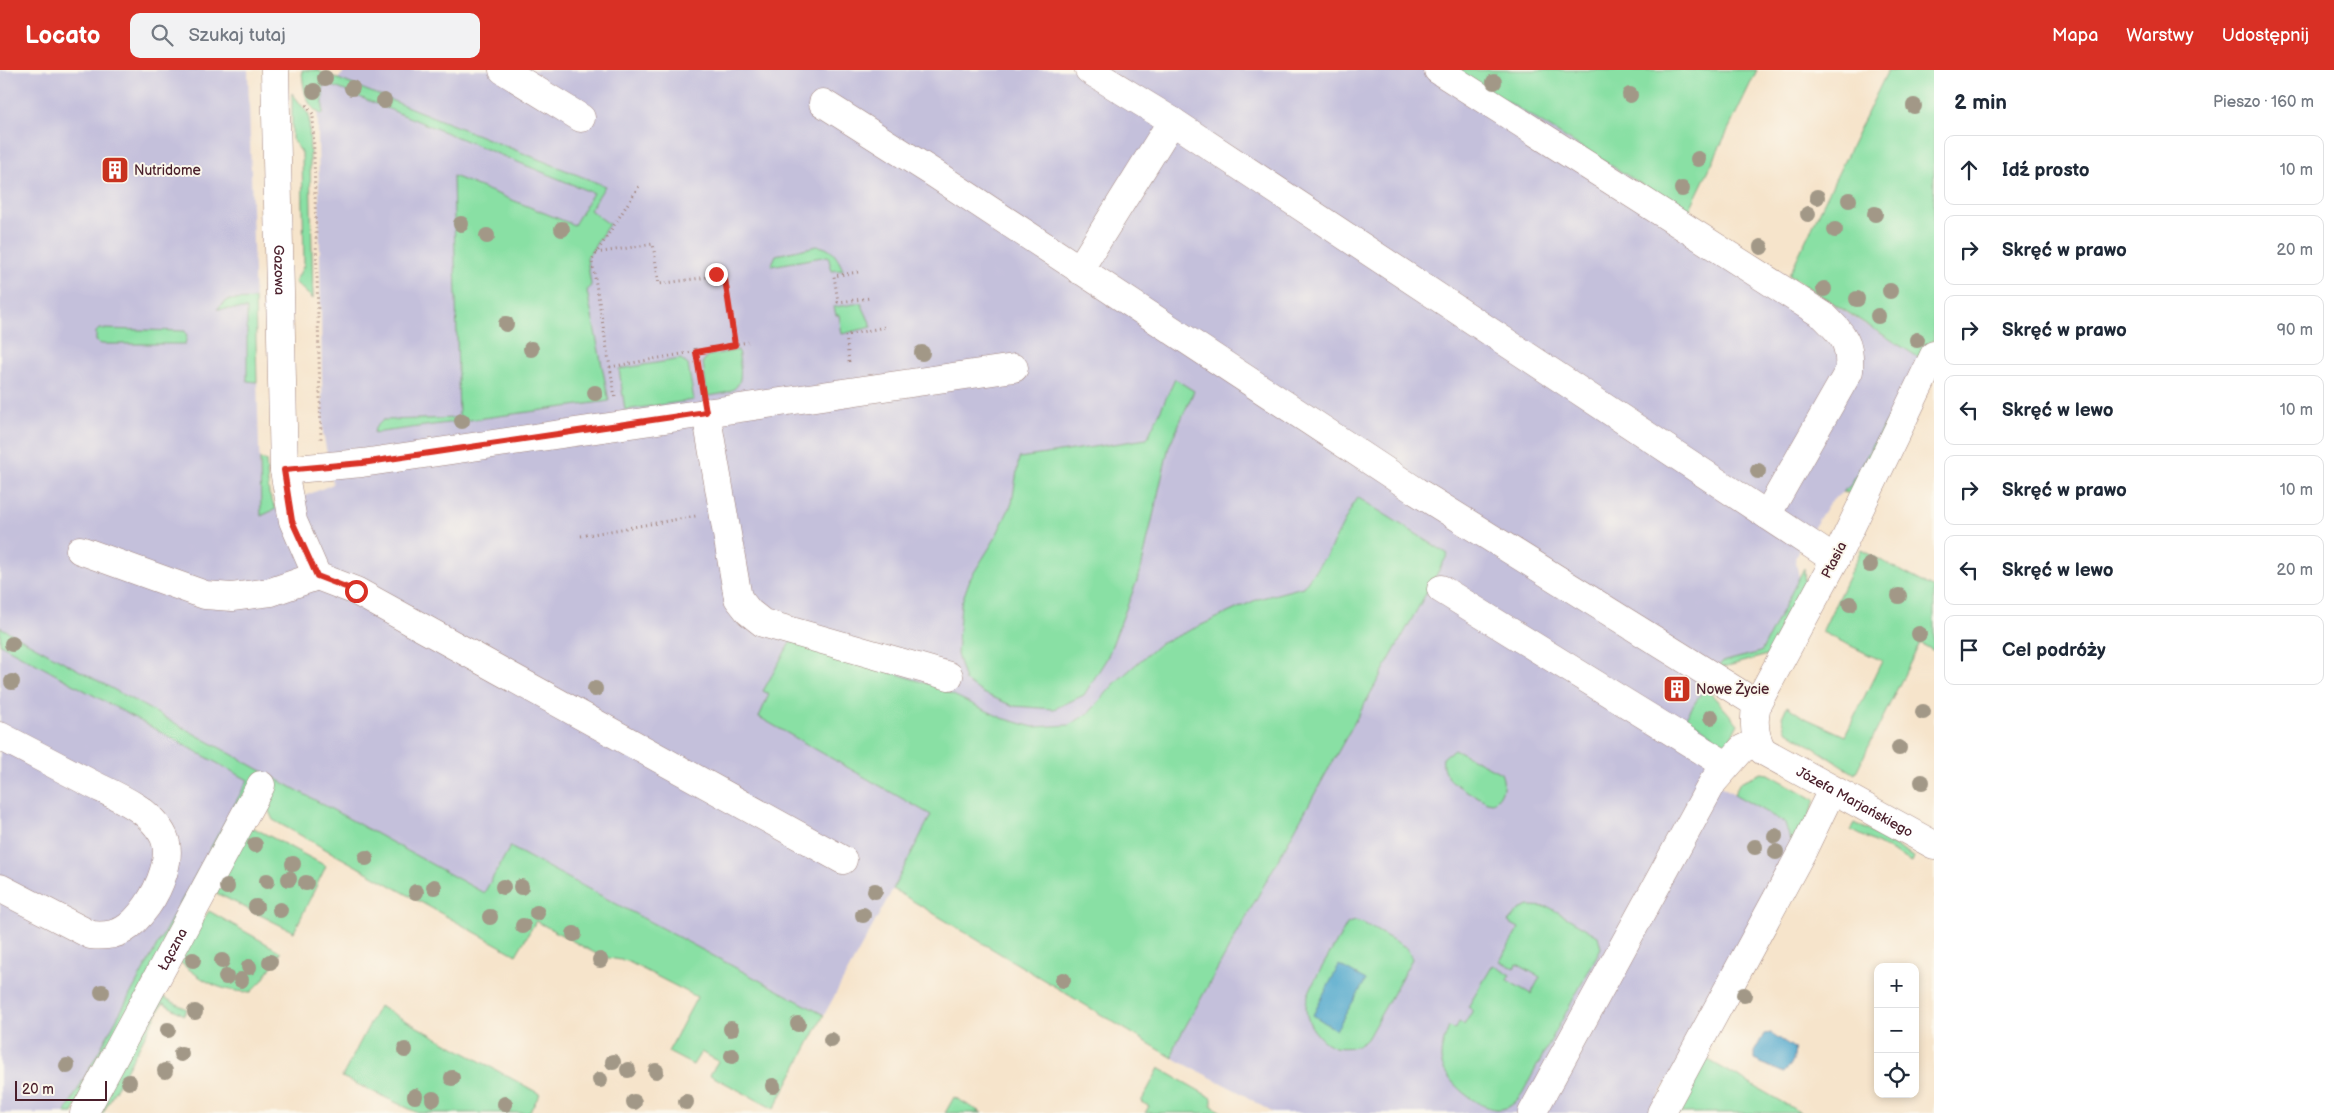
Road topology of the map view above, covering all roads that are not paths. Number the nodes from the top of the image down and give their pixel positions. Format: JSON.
{"nodes":[{"id":1,"x":275,"y":70,"type":"edge"},
{"id":2,"x":504,"y":70,"type":"edge"},
{"id":3,"x":1089,"y":70,"type":"edge"},
{"id":4,"x":1438,"y":70,"type":"edge"},
{"id":5,"x":824,"y":103,"type":"dead end"},
{"id":6,"x":581,"y":118,"type":"dead end"},
{"id":7,"x":1172,"y":120,"type":"junction"},
{"id":8,"x":1079,"y":270,"type":"junction"},
{"id":9,"x":1934,"y":356,"type":"edge"},
{"id":10,"x":1014,"y":368,"type":"dead end"},
{"id":11,"x":706,"y":412,"type":"junction"},
{"id":12,"x":284,"y":470,"type":"junction"},
{"id":13,"x":1767,"y":515,"type":"junction"},
{"id":14,"x":80,"y":550,"type":"dead end"},
{"id":15,"x":1835,"y":560,"type":"junction"},
{"id":16,"x":317,"y":576,"type":"junction"},
{"id":17,"x":1441,"y":589,"type":"dead end"},
{"id":18,"x":949,"y":676,"type":"dead end"},
{"id":19,"x":1757,"y":704,"type":"junction"},
{"id":20,"x":0,"y":736,"type":"edge"},
{"id":21,"x":1766,"y":751,"type":"junction"},
{"id":22,"x":1726,"y":765,"type":"junction"},
{"id":23,"x":261,"y":785,"type":"dead end"},
{"id":24,"x":1832,"y":790,"type":"junction"},
{"id":25,"x":1934,"y":845,"type":"edge"},
{"id":26,"x":843,"y":860,"type":"dead end"},
{"id":27,"x":0,"y":888,"type":"edge"},
{"id":28,"x":84,"y":1113,"type":"edge"},
{"id":29,"x":1532,"y":1113,"type":"edge"},
{"id":30,"x":1661,"y":1113,"type":"edge"}],
"edges":[{"from":1,"to":12,"type":"street","name":"Gazowa"},
{"from":2,"to":6,"type":"street"},
{"from":3,"to":7,"type":"street"},
{"from":4,"to":13,"type":"street"},
{"from":5,"to":8,"type":"street"},
{"from":7,"to":8,"type":"street"},
{"from":7,"to":13,"type":"street"},
{"from":8,"to":19,"type":"street"},
{"from":9,"to":15,"type":"street","name":"Ptasia"},
{"from":10,"to":11,"type":"street"},
{"from":11,"to":12,"type":"street"},
{"from":11,"to":18,"type":"street"},
{"from":12,"to":16,"type":"street","name":"Gazowa"},
{"from":13,"to":15,"type":"street"},
{"from":14,"to":16,"type":"street"},
{"from":15,"to":19,"type":"street","name":"Ptasia"},
{"from":16,"to":26,"type":"street"},
{"from":17,"to":22,"type":"street"},
{"from":19,"to":21,"type":"street","name":"Ptasia"},
{"from":20,"to":27,"type":"street"},
{"from":21,"to":22,"type":"street"},
{"from":21,"to":24,"type":"street","name":"Józefa Marjańskiego"},
{"from":22,"to":29,"type":"street"},
{"from":23,"to":28,"type":"street","name":"Łączna"},
{"from":24,"to":25,"type":"street","name":"Józefa Marjańskiego"},
{"from":24,"to":30,"type":"street"}]}
